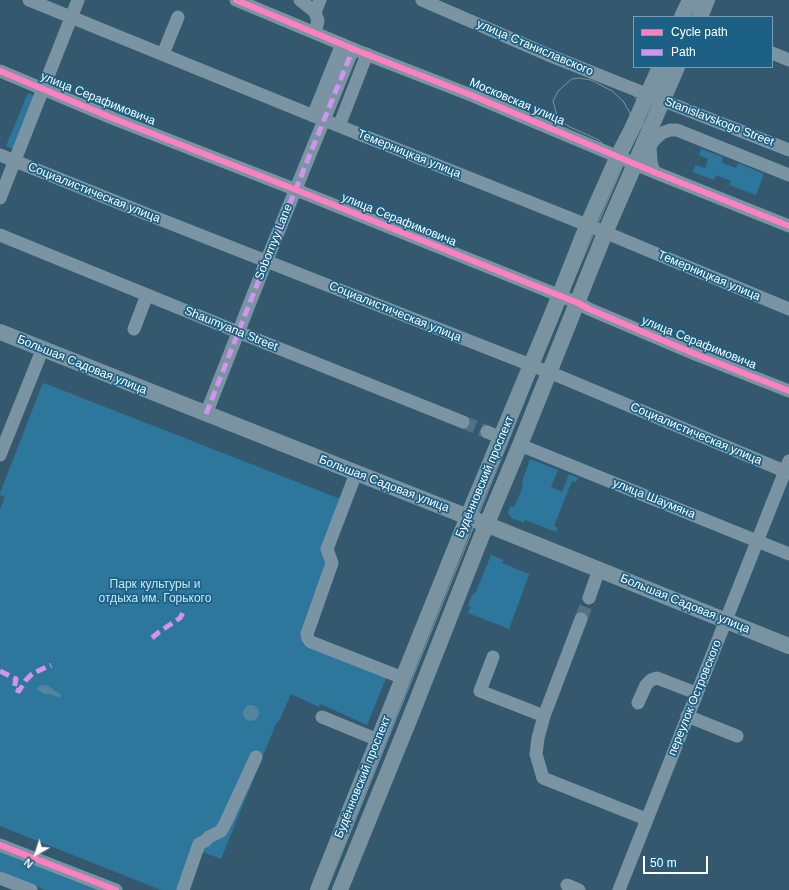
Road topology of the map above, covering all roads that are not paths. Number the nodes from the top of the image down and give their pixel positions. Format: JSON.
{"nodes":[{"id":1,"x":29,"y":0,"type":"edge"},
{"id":2,"x":78,"y":0,"type":"edge"},
{"id":3,"x":236,"y":0,"type":"edge"},
{"id":4,"x":300,"y":0,"type":"edge"},
{"id":5,"x":422,"y":0,"type":"edge"},
{"id":6,"x":690,"y":0,"type":"edge"},
{"id":7,"x":707,"y":0,"type":"edge"},
{"id":8,"x":318,"y":6,"type":"edge"},
{"id":9,"x":683,"y":16,"type":"edge"},
{"id":10,"x":700,"y":16,"type":"edge"},
{"id":11,"x":72,"y":17,"type":"junction"},
{"id":12,"x":178,"y":17,"type":"dead end"},
{"id":13,"x":315,"y":32,"type":"junction"},
{"id":14,"x":348,"y":46,"type":"junction"},
{"id":15,"x":773,"y":53,"type":"edge"},
{"id":16,"x":163,"y":54,"type":"junction"},
{"id":17,"x":367,"y":54,"type":"junction"},
{"id":18,"x":789,"y":60,"type":"edge"},
{"id":19,"x":660,"y":68,"type":"edge"},
{"id":20,"x":676,"y":68,"type":"edge"},
{"id":21,"x":0,"y":71,"type":"edge"},
{"id":22,"x":44,"y":89,"type":"junction"},
{"id":23,"x":655,"y":98,"type":"junction"},
{"id":24,"x":318,"y":118,"type":"junction"},
{"id":25,"x":339,"y":126,"type":"junction"},
{"id":26,"x":789,"y":150,"type":"edge"},
{"id":27,"x":0,"y":155,"type":"edge"},
{"id":28,"x":618,"y":156,"type":"junction"},
{"id":29,"x":15,"y":161,"type":"junction"},
{"id":30,"x":635,"y":164,"type":"junction"},
{"id":31,"x":654,"y":172,"type":"junction"},
{"id":32,"x":789,"y":175,"type":"edge"},
{"id":33,"x":295,"y":190,"type":"junction"},
{"id":34,"x":0,"y":198,"type":"edge"},
{"id":35,"x":587,"y":226,"type":"junction"},
{"id":36,"x":789,"y":226,"type":"edge"},
{"id":37,"x":605,"y":233,"type":"junction"},
{"id":38,"x":0,"y":235,"type":"edge"},
{"id":39,"x":266,"y":262,"type":"junction"},
{"id":40,"x":147,"y":295,"type":"junction"},
{"id":41,"x":560,"y":296,"type":"junction"},
{"id":42,"x":578,"y":303,"type":"junction"},
{"id":43,"x":789,"y":309,"type":"edge"},
{"id":44,"x":134,"y":329,"type":"dead end"},
{"id":45,"x":0,"y":332,"type":"edge"},
{"id":46,"x":238,"y":332,"type":"junction"},
{"id":47,"x":0,"y":342,"type":"edge"},
{"id":48,"x":39,"y":358,"type":"junction"},
{"id":49,"x":530,"y":366,"type":"junction"},
{"id":50,"x":548,"y":373,"type":"junction"},
{"id":51,"x":789,"y":391,"type":"edge"},
{"id":52,"x":206,"y":414,"type":"junction"},
{"id":53,"x":463,"y":422,"type":"tunnel mouth"},
{"id":54,"x":487,"y":432,"type":"tunnel mouth"},
{"id":55,"x":502,"y":438,"type":"junction"},
{"id":56,"x":520,"y":445,"type":"junction"},
{"id":57,"x":0,"y":455,"type":"edge"},
{"id":58,"x":788,"y":468,"type":"edge"},
{"id":59,"x":353,"y":481,"type":"junction"},
{"id":60,"x":466,"y":521,"type":"junction"},
{"id":61,"x":485,"y":528,"type":"junction"},
{"id":62,"x":757,"y":541,"type":"junction"},
{"id":63,"x":789,"y":554,"type":"edge"},
{"id":64,"x":596,"y":578,"type":"junction"},
{"id":65,"x":589,"y":598,"type":"tunnel mouth"},
{"id":66,"x":581,"y":619,"type":"tunnel mouth"},
{"id":67,"x":724,"y":625,"type":"junction"},
{"id":68,"x":789,"y":646,"type":"edge"},
{"id":69,"x":789,"y":656,"type":"edge"},
{"id":70,"x":493,"y":657,"type":"dead end"},
{"id":71,"x":403,"y":678,"type":"junction"},
{"id":72,"x":696,"y":693,"type":"junction"},
{"id":73,"x":638,"y":704,"type":"dead end"},
{"id":74,"x":544,"y":716,"type":"junction"},
{"id":75,"x":687,"y":716,"type":"junction"},
{"id":76,"x":322,"y":717,"type":"dead end"},
{"id":77,"x":737,"y":736,"type":"dead end"},
{"id":78,"x":378,"y":740,"type":"junction"},
{"id":79,"x":256,"y":757,"type":"dead end"},
{"id":80,"x":646,"y":819,"type":"junction"},
{"id":81,"x":0,"y":845,"type":"edge"},
{"id":82,"x":0,"y":878,"type":"edge"},
{"id":83,"x":16,"y":887,"type":"edge"},
{"id":84,"x":31,"y":890,"type":"edge"},
{"id":85,"x":116,"y":890,"type":"edge"},
{"id":86,"x":183,"y":890,"type":"edge"},
{"id":87,"x":318,"y":890,"type":"edge"},
{"id":88,"x":340,"y":890,"type":"edge"},
{"id":89,"x":619,"y":890,"type":"edge"}],
"edges":[{"from":1,"to":11,"type":"street","name":"Темерницкая улица"},
{"from":2,"to":11,"type":"street"},
{"from":3,"to":13,"type":"street","name":"Московская улица"},
{"from":4,"to":8,"type":"street"},
{"from":5,"to":23,"type":"street","name":"улица Станиславского"},
{"from":6,"to":9,"type":"main road"},
{"from":7,"to":10,"type":"main road"},
{"from":8,"to":13,"type":"street"},
{"from":11,"to":16,"type":"street","name":"Темерницкая улица"},
{"from":11,"to":22,"type":"street"},
{"from":12,"to":16,"type":"street"},
{"from":13,"to":14,"type":"street","name":"Московская улица"},
{"from":14,"to":17,"type":"street","name":"Московская улица"},
{"from":14,"to":24,"type":"street","name":"Sobornyy Lane"},
{"from":15,"to":18,"type":"street"},
{"from":16,"to":24,"type":"street","name":"Темерницкая улица"},
{"from":17,"to":25,"type":"street"},
{"from":17,"to":28,"type":"street","name":"Московская улица"},
{"from":19,"to":23,"type":"main road","name":"Будённовский проспект"},
{"from":20,"to":23,"type":"main road","name":"Будённовский проспект"},
{"from":21,"to":22,"type":"street","name":"улица Серафимовича"},
{"from":22,"to":29,"type":"street"},
{"from":22,"to":33,"type":"street","name":"улица Серафимовича"},
{"from":23,"to":26,"type":"street","name":"Stanislavskogo Street"},
{"from":23,"to":28,"type":"main road","name":"Будённовский проспект"},
{"from":23,"to":30,"type":"main road","name":"Будённовский проспект"},
{"from":24,"to":25,"type":"street","name":"Темерницкая улица"},
{"from":24,"to":33,"type":"street","name":"Sobornyy Lane"},
{"from":25,"to":35,"type":"street","name":"Темерницкая улица"},
{"from":27,"to":29,"type":"street","name":"Социалистическая улица"},
{"from":28,"to":30,"type":"street","name":"Московская улица"},
{"from":28,"to":35,"type":"main road","name":"Будённовский проспект"},
{"from":29,"to":34,"type":"street"},
{"from":29,"to":39,"type":"street","name":"Социалистическая улица"},
{"from":30,"to":31,"type":"street","name":"Московская улица"},
{"from":30,"to":37,"type":"main road","name":"Будённовский проспект"},
{"from":31,"to":32,"type":"street"},
{"from":31,"to":36,"type":"street","name":"Московская улица"},
{"from":33,"to":39,"type":"street","name":"Sobornyy Lane"},
{"from":33,"to":41,"type":"street","name":"улица Серафимовича"},
{"from":35,"to":37,"type":"street","name":"Темерницкая улица"},
{"from":35,"to":41,"type":"main road","name":"Будённовский проспект"},
{"from":37,"to":42,"type":"main road","name":"Будённовский проспект"},
{"from":37,"to":43,"type":"street","name":"Темерницкая улица"},
{"from":38,"to":40,"type":"street","name":"Shaumyana Street"},
{"from":39,"to":46,"type":"street","name":"Sobornyy Lane"},
{"from":39,"to":49,"type":"street","name":"Социалистическая улица"},
{"from":40,"to":44,"type":"street"},
{"from":40,"to":46,"type":"street","name":"Shaumyana Street"},
{"from":41,"to":42,"type":"street","name":"улица Серафимовича"},
{"from":41,"to":49,"type":"main road","name":"Будённовский проспект"},
{"from":42,"to":50,"type":"main road","name":"Будённовский проспект"},
{"from":42,"to":51,"type":"street","name":"улица Серафимовича"},
{"from":45,"to":52,"type":"main road","name":"Большая Садовая улица"},
{"from":46,"to":52,"type":"street","name":"Sobornyy Lane"},
{"from":46,"to":53,"type":"street","name":"Shaumyana Street"},
{"from":47,"to":48,"type":"main road","name":"Большая Садовая улица"},
{"from":48,"to":57,"type":"street"},
{"from":48,"to":59,"type":"main road","name":"Большая Садовая улица"},
{"from":49,"to":50,"type":"street","name":"Социалистическая улица"},
{"from":49,"to":55,"type":"main road","name":"Будённовский проспект"},
{"from":50,"to":56,"type":"main road","name":"Будённовский проспект"},
{"from":50,"to":58,"type":"street","name":"Социалистическая улица"},
{"from":52,"to":60,"type":"main road","name":"Большая Садовая улица"},
{"from":54,"to":55,"type":"street"},
{"from":55,"to":60,"type":"main road","name":"Будённовский проспект"},
{"from":56,"to":61,"type":"main road","name":"Будённовский проспект"},
{"from":56,"to":62,"type":"street","name":"улица Шаумяна"},
{"from":58,"to":62,"type":"street","name":"переулок Островского"},
{"from":59,"to":60,"type":"main road","name":"Большая Садовая улица"},
{"from":59,"to":71,"type":"street"},
{"from":60,"to":61,"type":"main road","name":"Большая Садовая улица"},
{"from":60,"to":71,"type":"main road","name":"Будённовский проспект"},
{"from":61,"to":64,"type":"main road","name":"Большая Садовая улица"},
{"from":61,"to":67,"type":"main road","name":"Большая Садовая улица"},
{"from":61,"to":88,"type":"main road","name":"Будённовский проспект"},
{"from":62,"to":63,"type":"street","name":"улица Шаумяна"},
{"from":62,"to":67,"type":"street","name":"переулок Островского"},
{"from":64,"to":65,"type":"street"},
{"from":64,"to":67,"type":"main road","name":"Большая Садовая улица"},
{"from":66,"to":74,"type":"street"},
{"from":67,"to":68,"type":"main road","name":"Большая Садовая улица"},
{"from":67,"to":69,"type":"main road","name":"Большая Садовая улица"},
{"from":67,"to":72,"type":"street","name":"переулок Островского"},
{"from":70,"to":74,"type":"street"},
{"from":71,"to":78,"type":"main road","name":"Будённовский проспект"},
{"from":72,"to":73,"type":"street"},
{"from":72,"to":75,"type":"street","name":"переулок Островского"},
{"from":74,"to":80,"type":"street"},
{"from":75,"to":77,"type":"street"},
{"from":75,"to":80,"type":"street","name":"переулок Островского"},
{"from":76,"to":78,"type":"street"},
{"from":78,"to":87,"type":"main road","name":"Будённовский проспект"},
{"from":79,"to":86,"type":"street"},
{"from":80,"to":89,"type":"street","name":"переулок Островского"},
{"from":81,"to":85,"type":"street"},
{"from":82,"to":83,"type":"street"},
{"from":83,"to":84,"type":"street"}]}
